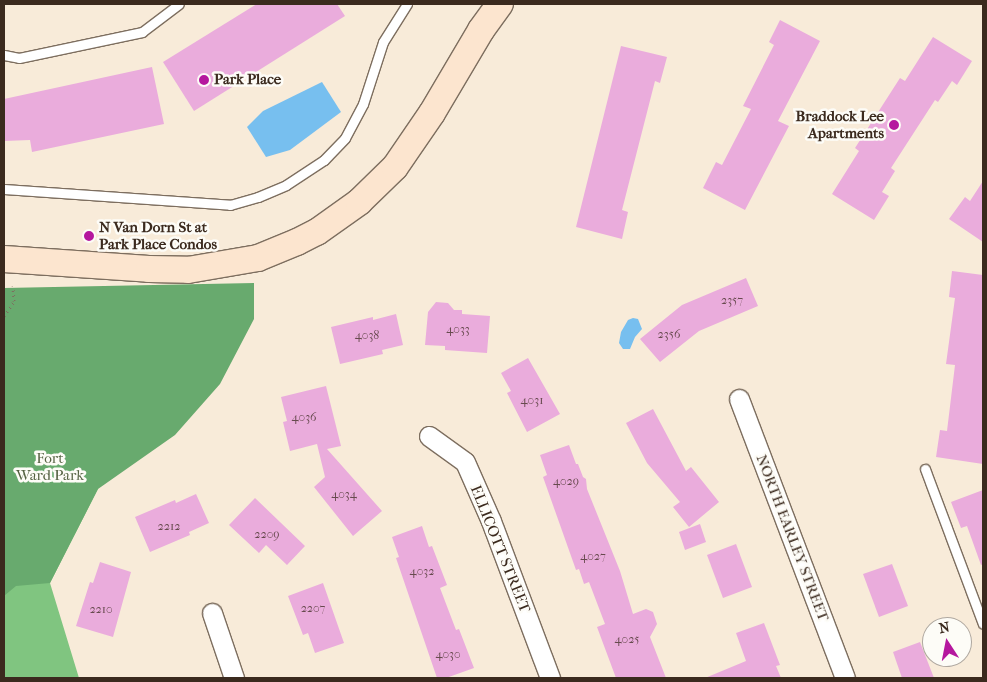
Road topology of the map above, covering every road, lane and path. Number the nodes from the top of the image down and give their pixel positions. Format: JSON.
{"nodes":[{"id":1,"x":179,"y":4,"type":"edge"},
{"id":2,"x":407,"y":4,"type":"edge"},
{"id":3,"x":497,"y":5,"type":"edge"},
{"id":4,"x":4,"y":55,"type":"edge"},
{"id":5,"x":4,"y":189,"type":"edge"},
{"id":6,"x":4,"y":259,"type":"edge"},
{"id":7,"x":14,"y":286,"type":"dead end"},
{"id":8,"x":4,"y":316,"type":"edge"},
{"id":9,"x":739,"y":399,"type":"dead end"},
{"id":10,"x":429,"y":436,"type":"dead end"},
{"id":11,"x":925,"y":469,"type":"dead end"},
{"id":12,"x":212,"y":613,"type":"dead end"},
{"id":13,"x":983,"y":624,"type":"edge"},
{"id":14,"x":234,"y":678,"type":"edge"},
{"id":15,"x":550,"y":678,"type":"edge"},
{"id":16,"x":845,"y":678,"type":"edge"}],
"edges":[{"from":1,"to":4,"type":"lane"},
{"from":2,"to":5,"type":"lane"},
{"from":3,"to":6,"type":"main road"},
{"from":7,"to":8,"type":"path"},
{"from":9,"to":16,"type":"street","name":"NORTH EARLEY STREET"},
{"from":10,"to":15,"type":"street","name":"ELLICOTT STREET"},
{"from":11,"to":13,"type":"lane"},
{"from":12,"to":14,"type":"street"}]}
